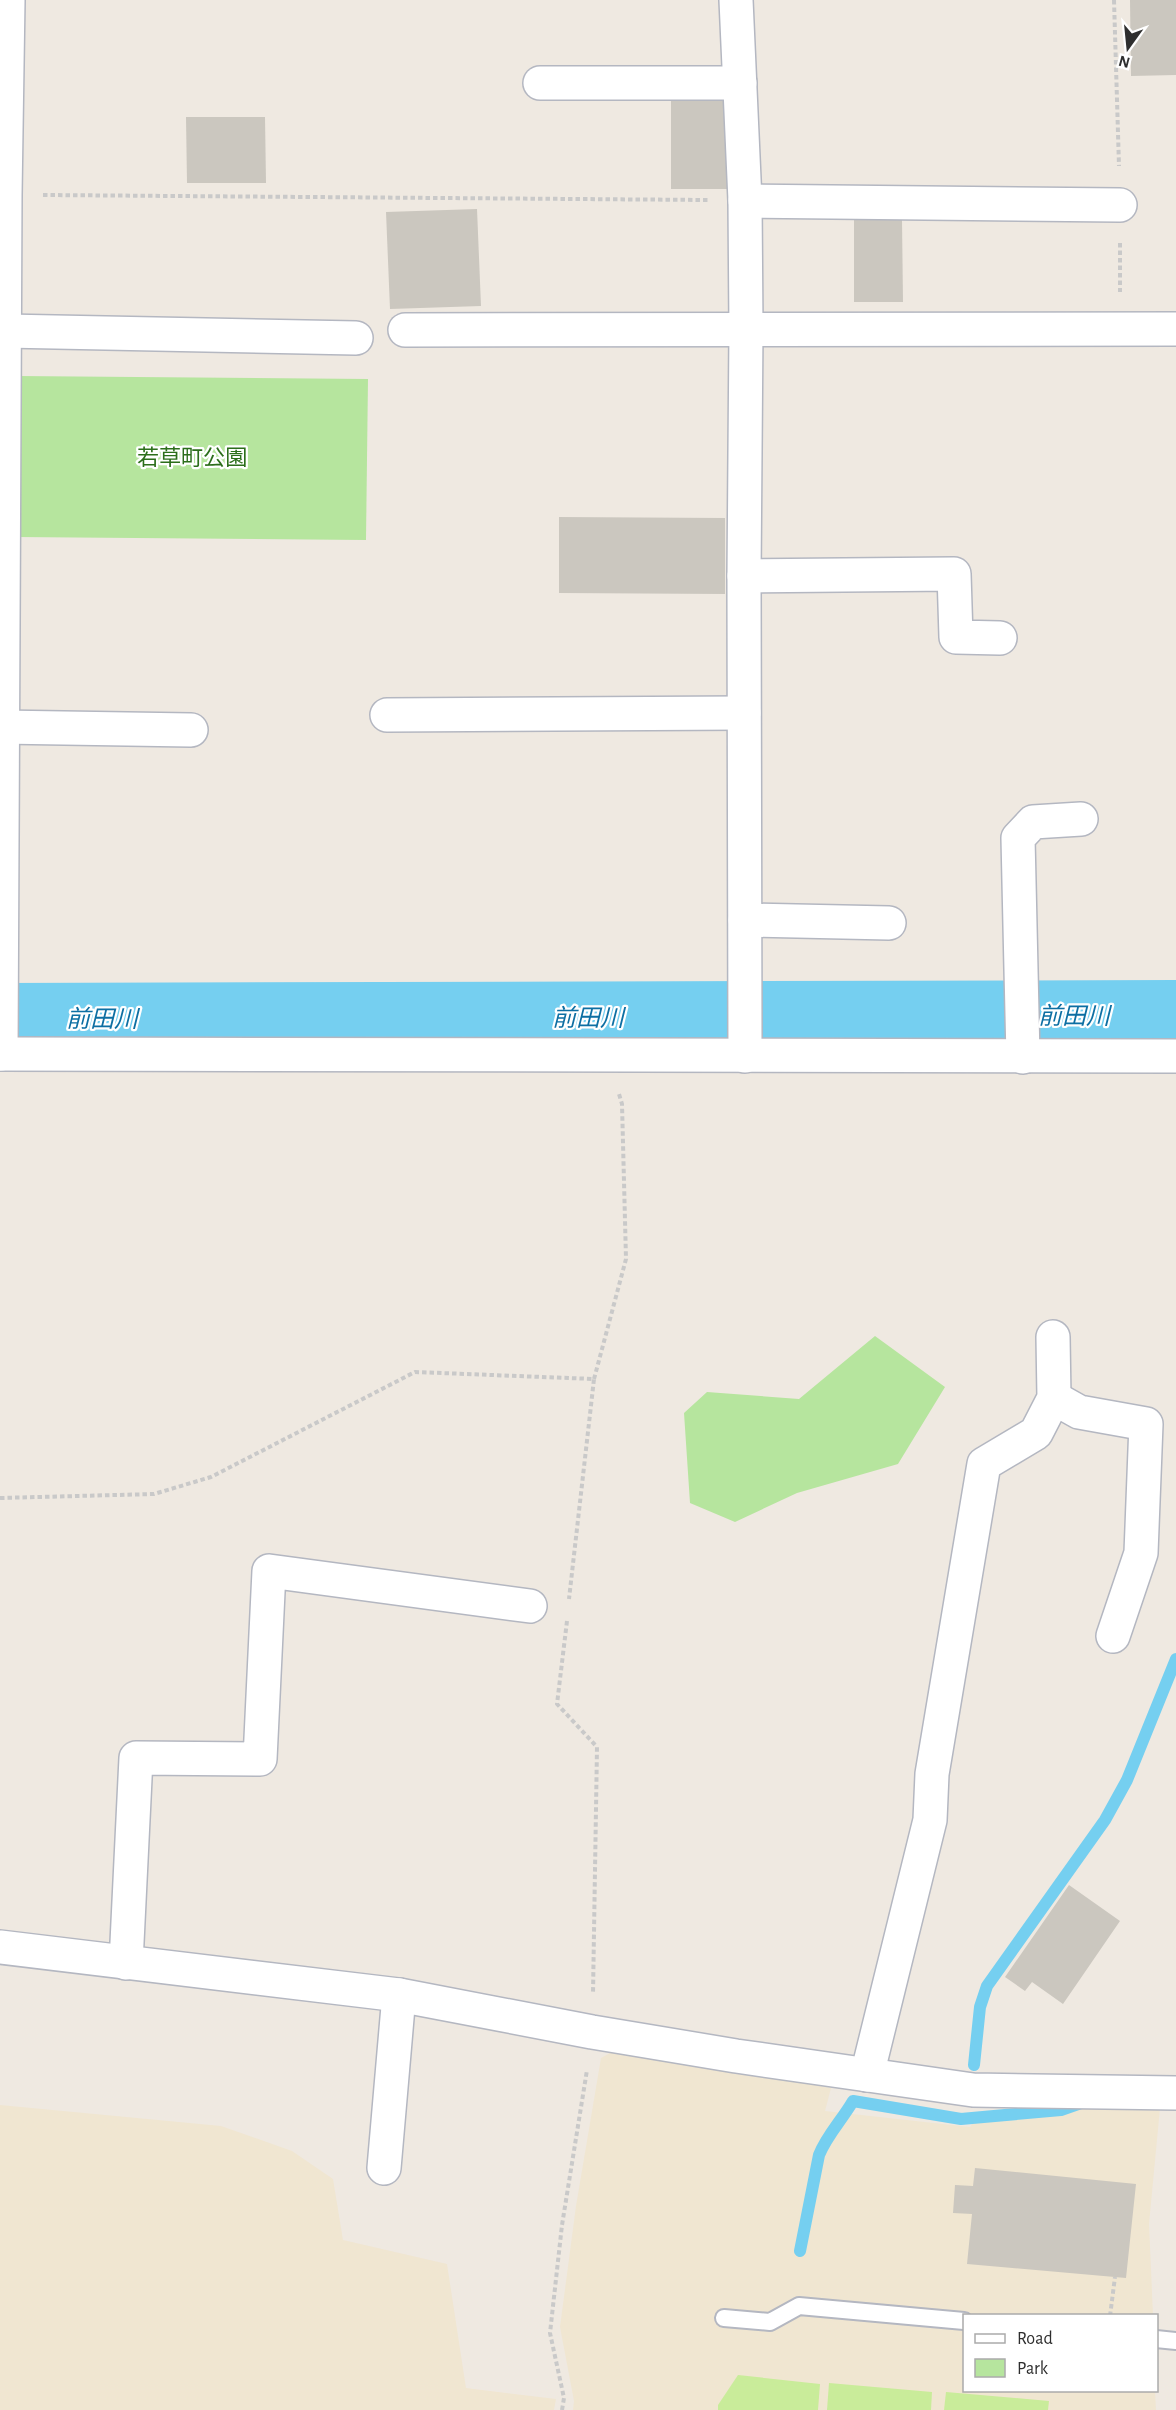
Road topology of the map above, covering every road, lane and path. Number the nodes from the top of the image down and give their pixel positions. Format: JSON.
{"nodes":[{"id":1,"x":8,"y":0,"type":"edge"},
{"id":2,"x":736,"y":0,"type":"edge"},
{"id":3,"x":740,"y":82,"type":"junction"},
{"id":4,"x":540,"y":83,"type":"dead end"},
{"id":5,"x":5,"y":195,"type":"junction"},
{"id":6,"x":745,"y":201,"type":"junction"},
{"id":7,"x":1120,"y":205,"type":"dead end"},
{"id":8,"x":1176,"y":328,"type":"edge"},
{"id":9,"x":746,"y":329,"type":"junction"},
{"id":10,"x":405,"y":330,"type":"dead end"},
{"id":11,"x":5,"y":332,"type":"junction"},
{"id":12,"x":356,"y":338,"type":"dead end"},
{"id":13,"x":744,"y":576,"type":"junction"},
{"id":14,"x":1000,"y":638,"type":"dead end"},
{"id":15,"x":744,"y":713,"type":"junction"},
{"id":16,"x":387,"y":715,"type":"dead end"},
{"id":17,"x":1,"y":727,"type":"edge"},
{"id":18,"x":190,"y":730,"type":"dead end"},
{"id":19,"x":1081,"y":819,"type":"dead end"},
{"id":20,"x":745,"y":920,"type":"junction"},
{"id":21,"x":889,"y":923,"type":"dead end"},
{"id":22,"x":1,"y":999,"type":"edge"},
{"id":23,"x":0,"y":1037,"type":"edge"},
{"id":24,"x":746,"y":1045,"type":"junction"},
{"id":25,"x":1023,"y":1049,"type":"junction"},
{"id":26,"x":0,"y":1054,"type":"edge"},
{"id":27,"x":609,"y":1056,"type":"junction"},
{"id":28,"x":1176,"y":1056,"type":"edge"},
{"id":29,"x":1053,"y":1337,"type":"dead end"},
{"id":30,"x":594,"y":1379,"type":"dead end"},
{"id":31,"x":1054,"y":1398,"type":"junction"},
{"id":32,"x":530,"y":1605,"type":"dead end"},
{"id":33,"x":1113,"y":1636,"type":"dead end"},
{"id":34,"x":0,"y":1947,"type":"edge"},
{"id":35,"x":126,"y":1963,"type":"junction"},
{"id":36,"x":399,"y":1995,"type":"junction"},
{"id":37,"x":592,"y":2032,"type":"junction"},
{"id":38,"x":867,"y":2075,"type":"junction"},
{"id":39,"x":1176,"y":2093,"type":"edge"},
{"id":40,"x":384,"y":2169,"type":"dead end"},
{"id":41,"x":1115,"y":2277,"type":"dead end"},
{"id":42,"x":1110,"y":2314,"type":"edge"},
{"id":43,"x":724,"y":2318,"type":"dead end"},
{"id":44,"x":963,"y":2321,"type":"edge"},
{"id":45,"x":1158,"y":2339,"type":"edge"},
{"id":46,"x":1176,"y":2341,"type":"edge"},
{"id":47,"x":562,"y":2410,"type":"edge"}],
"edges":[{"from":1,"to":5,"type":"street"},
{"from":2,"to":3,"type":"street"},
{"from":3,"to":4,"type":"street"},
{"from":3,"to":6,"type":"street"},
{"from":5,"to":6,"type":"path"},
{"from":5,"to":11,"type":"street"},
{"from":6,"to":7,"type":"street"},
{"from":6,"to":9,"type":"street"},
{"from":8,"to":9,"type":"street"},
{"from":9,"to":10,"type":"street"},
{"from":9,"to":13,"type":"street"},
{"from":11,"to":12,"type":"street"},
{"from":11,"to":17,"type":"street"},
{"from":13,"to":14,"type":"street"},
{"from":13,"to":15,"type":"street"},
{"from":15,"to":16,"type":"street"},
{"from":15,"to":20,"type":"street"},
{"from":17,"to":18,"type":"street"},
{"from":17,"to":22,"type":"street"},
{"from":19,"to":25,"type":"street"},
{"from":20,"to":21,"type":"street"},
{"from":20,"to":24,"type":"street"},
{"from":22,"to":23,"type":"street"},
{"from":23,"to":26,"type":"street"},
{"from":24,"to":25,"type":"street"},
{"from":24,"to":27,"type":"street"},
{"from":25,"to":28,"type":"street"},
{"from":26,"to":27,"type":"street"},
{"from":27,"to":30,"type":"path"},
{"from":29,"to":31,"type":"street"},
{"from":31,"to":33,"type":"street"},
{"from":31,"to":38,"type":"street"},
{"from":32,"to":35,"type":"street"},
{"from":34,"to":35,"type":"street"},
{"from":35,"to":36,"type":"street"},
{"from":36,"to":37,"type":"street"},
{"from":36,"to":40,"type":"street"},
{"from":37,"to":38,"type":"street"},
{"from":37,"to":47,"type":"path"},
{"from":38,"to":39,"type":"street"},
{"from":41,"to":42,"type":"path"},
{"from":43,"to":44,"type":"lane"},
{"from":45,"to":46,"type":"lane"}]}
